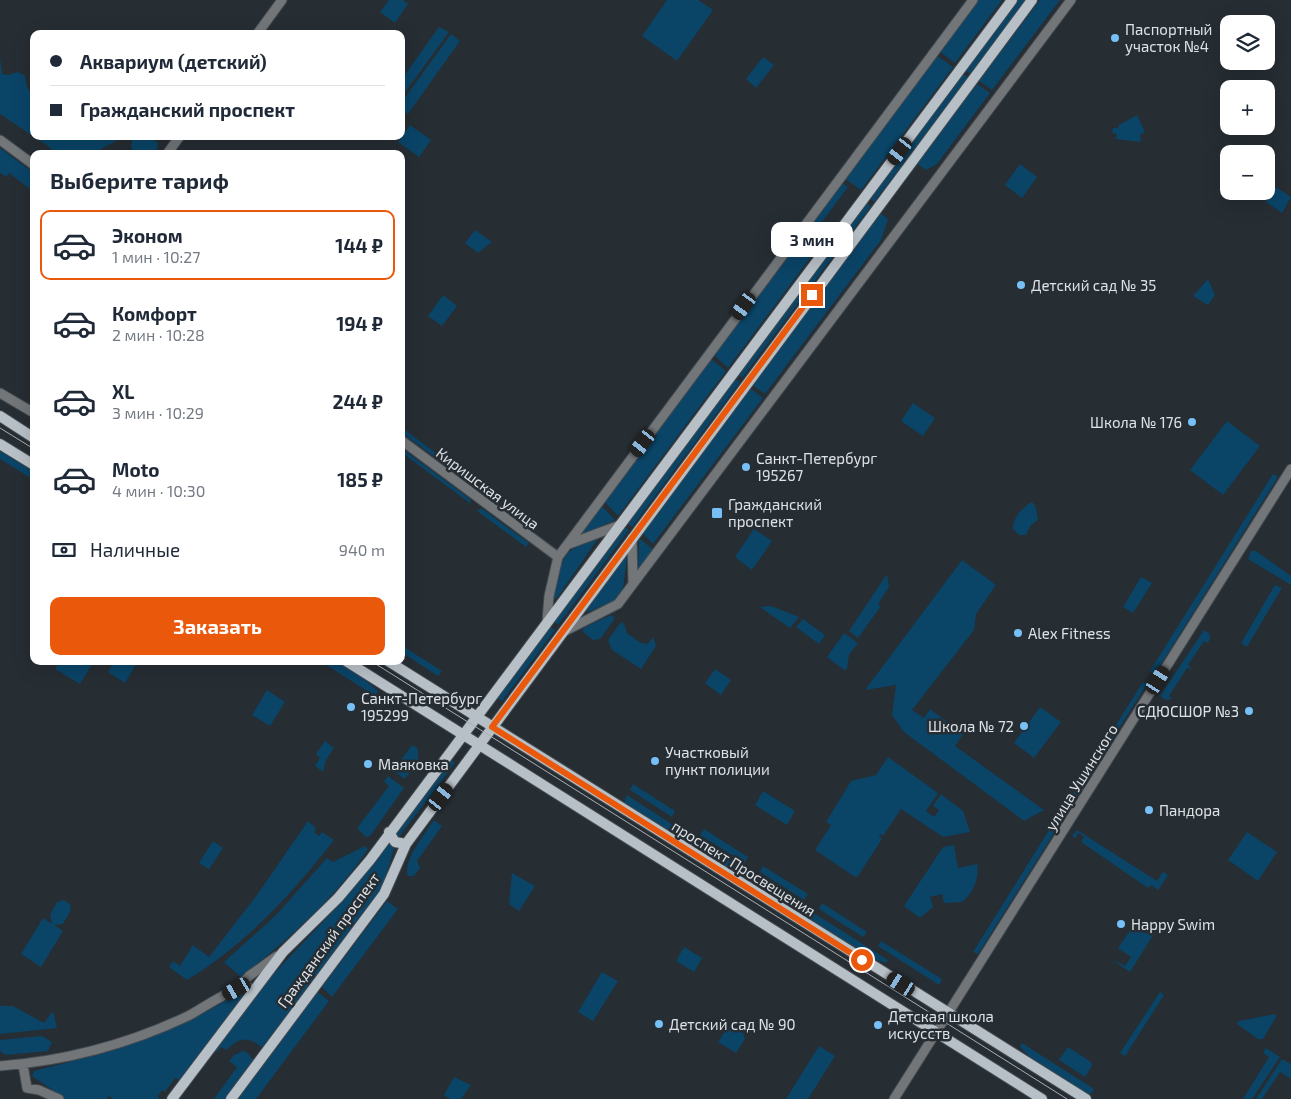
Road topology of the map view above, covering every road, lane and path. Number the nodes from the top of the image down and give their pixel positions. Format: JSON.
{"nodes":[{"id":1,"x":282,"y":0,"type":"edge"},
{"id":2,"x":973,"y":0,"type":"edge"},
{"id":3,"x":1012,"y":0,"type":"edge"},
{"id":4,"x":1032,"y":0,"type":"edge"},
{"id":5,"x":1071,"y":0,"type":"edge"},
{"id":6,"x":260,"y":30,"type":"edge"},
{"id":7,"x":0,"y":140,"type":"edge"},
{"id":8,"x":30,"y":162,"type":"edge"},
{"id":9,"x":0,"y":393,"type":"edge"},
{"id":10,"x":30,"y":411,"type":"edge"},
{"id":11,"x":0,"y":416,"type":"edge"},
{"id":12,"x":30,"y":435,"type":"edge"},
{"id":13,"x":405,"y":443,"type":"edge"},
{"id":14,"x":0,"y":444,"type":"edge"},
{"id":15,"x":30,"y":463,"type":"edge"},
{"id":16,"x":1291,"y":469,"type":"edge"},
{"id":17,"x":620,"y":525,"type":"junction"},
{"id":18,"x":632,"y":538,"type":"junction"},
{"id":19,"x":568,"y":545,"type":"junction"},
{"id":20,"x":558,"y":558,"type":"junction"},
{"id":21,"x":634,"y":584,"type":"junction"},
{"id":22,"x":547,"y":621,"type":"junction"},
{"id":23,"x":564,"y":632,"type":"junction"},
{"id":24,"x":352,"y":665,"type":"edge"},
{"id":25,"x":394,"y":665,"type":"edge"},
{"id":26,"x":475,"y":716,"type":"junction"},
{"id":27,"x":492,"y":727,"type":"junction"},
{"id":28,"x":462,"y":734,"type":"junction"},
{"id":29,"x":479,"y":745,"type":"junction"},
{"id":30,"x":389,"y":832,"type":"junction"},
{"id":31,"x":406,"y":844,"type":"junction"},
{"id":32,"x":284,"y":952,"type":"junction"},
{"id":33,"x":237,"y":989,"type":"junction"},
{"id":34,"x":252,"y":993,"type":"junction"},
{"id":35,"x":948,"y":1013,"type":"junction"},
{"id":36,"x":936,"y":1032,"type":"junction"},
{"id":37,"x":23,"y":1064,"type":"junction"},
{"id":38,"x":0,"y":1066,"type":"edge"},
{"id":39,"x":59,"y":1099,"type":"edge"},
{"id":40,"x":172,"y":1099,"type":"edge"},
{"id":41,"x":231,"y":1099,"type":"edge"},
{"id":42,"x":894,"y":1099,"type":"edge"},
{"id":43,"x":1042,"y":1099,"type":"edge"},
{"id":44,"x":1086,"y":1099,"type":"edge"}],
"edges":[{"from":1,"to":6,"type":"street"},
{"from":2,"to":19,"type":"street"},
{"from":3,"to":17,"type":"main road","name":"Гражданский проспект"},
{"from":4,"to":18,"type":"main road","name":"Гражданский проспект"},
{"from":5,"to":21,"type":"street"},
{"from":7,"to":8,"type":"street"},
{"from":9,"to":10,"type":"street"},
{"from":11,"to":12,"type":"main road"},
{"from":13,"to":20,"type":"street","name":"Киришская улица"},
{"from":14,"to":15,"type":"main road"},
{"from":16,"to":35,"type":"street","name":"улица Ушинского"},
{"from":17,"to":19,"type":"street"},
{"from":17,"to":22,"type":"main road","name":"Гражданский проспект"},
{"from":18,"to":21,"type":"street"},
{"from":18,"to":23,"type":"main road","name":"Гражданский проспект"},
{"from":19,"to":20,"type":"street"},
{"from":20,"to":22,"type":"street"},
{"from":21,"to":23,"type":"street"},
{"from":22,"to":26,"type":"main road","name":"Гражданский проспект"},
{"from":23,"to":27,"type":"main road","name":"Гражданский проспект"},
{"from":24,"to":28,"type":"main road"},
{"from":25,"to":26,"type":"main road","name":"проспект Просвещения"},
{"from":26,"to":27,"type":"main road","name":"проспект Просвещения"},
{"from":26,"to":28,"type":"main road","name":"Гражданский проспект"},
{"from":27,"to":29,"type":"main road","name":"Гражданский проспект"},
{"from":27,"to":35,"type":"main road","name":"проспект Просвещения"},
{"from":28,"to":29,"type":"main road"},
{"from":28,"to":30,"type":"main road","name":"Гражданский проспект"},
{"from":29,"to":31,"type":"main road","name":"Гражданский проспект"},
{"from":29,"to":36,"type":"main road"},
{"from":30,"to":31,"type":"main road"},
{"from":30,"to":32,"type":"main road","name":"Гражданский проспект"},
{"from":31,"to":41,"type":"main road","name":"Гражданский проспект"},
{"from":32,"to":33,"type":"street"},
{"from":32,"to":34,"type":"main road","name":"Гражданский проспект"},
{"from":33,"to":34,"type":"street"},
{"from":33,"to":37,"type":"street"},
{"from":34,"to":40,"type":"main road","name":"Гражданский проспект"},
{"from":35,"to":36,"type":"street","name":"улица Ушинского"},
{"from":35,"to":44,"type":"main road","name":"проспект Просвещения"},
{"from":36,"to":42,"type":"street","name":"улица Ушинского"},
{"from":36,"to":43,"type":"main road"},
{"from":37,"to":38,"type":"street"},
{"from":37,"to":39,"type":"street"}]}
